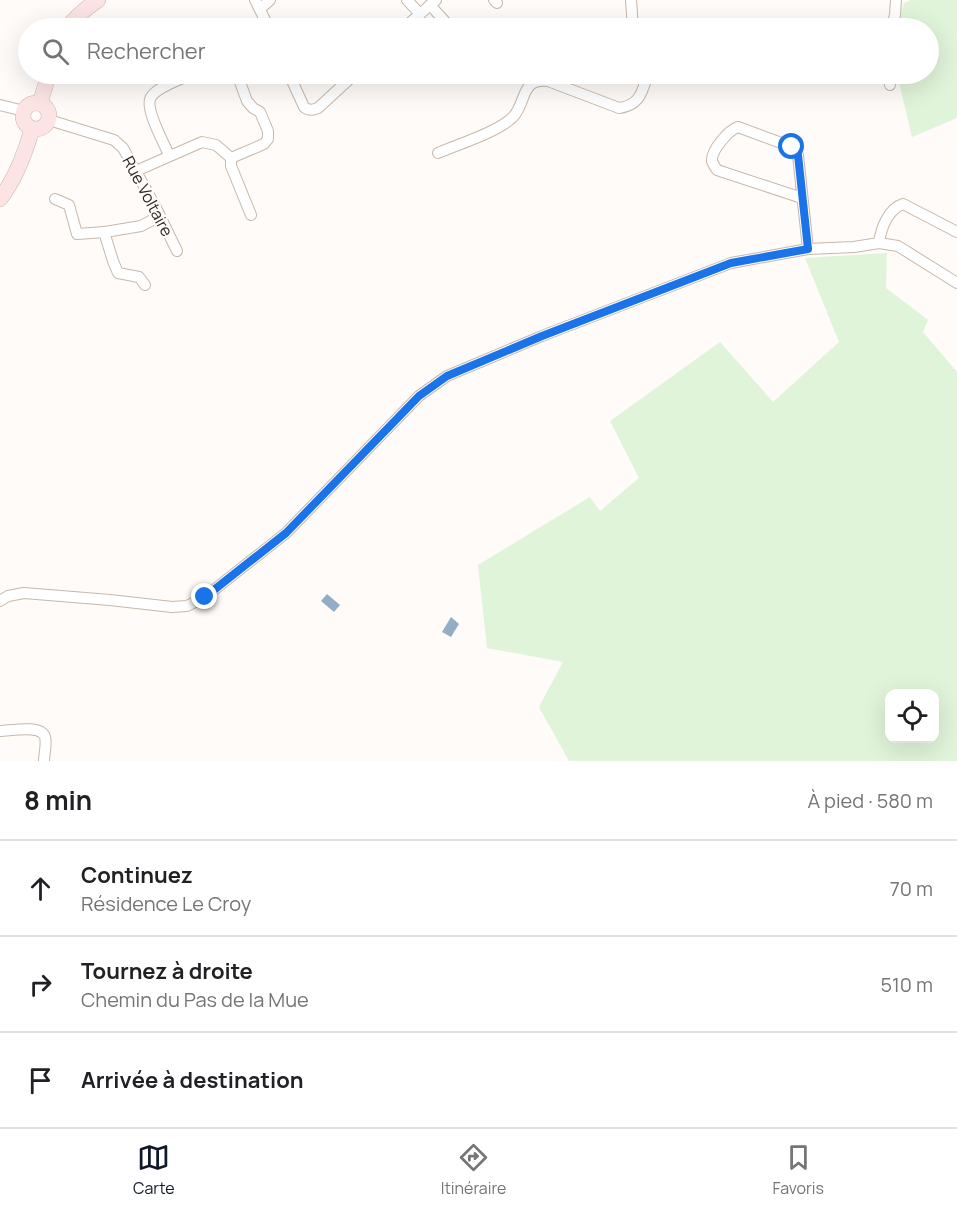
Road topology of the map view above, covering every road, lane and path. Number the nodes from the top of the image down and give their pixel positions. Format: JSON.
{"nodes":[{"id":1,"x":98,"y":0,"type":"edge"},
{"id":2,"x":270,"y":0,"type":"edge"},
{"id":3,"x":407,"y":0,"type":"edge"},
{"id":4,"x":631,"y":0,"type":"edge"},
{"id":5,"x":896,"y":0,"type":"edge"},
{"id":6,"x":433,"y":3,"type":"edge"},
{"id":7,"x":257,"y":5,"type":"edge"},
{"id":8,"x":420,"y":14,"type":"junction"},
{"id":9,"x":76,"y":18,"type":"edge"},
{"id":10,"x":415,"y":18,"type":"edge"},
{"id":11,"x":444,"y":18,"type":"edge"},
{"id":12,"x":632,"y":18,"type":"edge"},
{"id":13,"x":894,"y":18,"type":"edge"},
{"id":14,"x":46,"y":84,"type":"edge"},
{"id":15,"x":170,"y":84,"type":"edge"},
{"id":16,"x":241,"y":84,"type":"edge"},
{"id":17,"x":294,"y":84,"type":"edge"},
{"id":18,"x":344,"y":84,"type":"edge"},
{"id":19,"x":530,"y":84,"type":"edge"},
{"id":20,"x":556,"y":84,"type":"edge"},
{"id":21,"x":644,"y":84,"type":"edge"},
{"id":22,"x":40,"y":103,"type":"junction"},
{"id":23,"x":0,"y":105,"type":"edge"},
{"id":24,"x":24,"y":111,"type":"junction"},
{"id":25,"x":49,"y":120,"type":"junction"},
{"id":26,"x":32,"y":129,"type":"junction"},
{"id":27,"x":438,"y":153,"type":"dead end"},
{"id":28,"x":169,"y":155,"type":"junction"},
{"id":29,"x":231,"y":158,"type":"junction"},
{"id":30,"x":135,"y":171,"type":"junction"},
{"id":31,"x":802,"y":198,"type":"junction"},
{"id":32,"x":0,"y":199,"type":"edge"},
{"id":33,"x":55,"y":199,"type":"dead end"},
{"id":34,"x":250,"y":215,"type":"dead end"},
{"id":35,"x":160,"y":216,"type":"junction"},
{"id":36,"x":104,"y":232,"type":"junction"},
{"id":37,"x":957,"y":232,"type":"edge"},
{"id":38,"x":879,"y":243,"type":"junction"},
{"id":39,"x":808,"y":249,"type":"junction"},
{"id":40,"x":177,"y":251,"type":"dead end"},
{"id":41,"x":956,"y":279,"type":"edge"},
{"id":42,"x":145,"y":285,"type":"dead end"},
{"id":43,"x":0,"y":601,"type":"edge"},
{"id":44,"x":0,"y":731,"type":"edge"},
{"id":45,"x":44,"y":761,"type":"edge"}],
"edges":[{"from":1,"to":9,"type":"street"},
{"from":2,"to":7,"type":"street"},
{"from":3,"to":8,"type":"street"},
{"from":4,"to":12,"type":"street"},
{"from":5,"to":13,"type":"street"},
{"from":6,"to":8,"type":"street"},
{"from":6,"to":11,"type":"street"},
{"from":8,"to":10,"type":"street"},
{"from":14,"to":22,"type":"street"},
{"from":15,"to":28,"type":"street"},
{"from":16,"to":29,"type":"street"},
{"from":17,"to":18,"type":"street"},
{"from":19,"to":27,"type":"street"},
{"from":20,"to":21,"type":"street"},
{"from":22,"to":24,"type":"street"},
{"from":22,"to":25,"type":"street"},
{"from":23,"to":24,"type":"street"},
{"from":24,"to":26,"type":"street"},
{"from":25,"to":26,"type":"street"},
{"from":25,"to":30,"type":"street","name":"Rue Voltaire"},
{"from":26,"to":32,"type":"street"},
{"from":28,"to":29,"type":"street"},
{"from":28,"to":30,"type":"street"},
{"from":29,"to":34,"type":"street"},
{"from":30,"to":35,"type":"street","name":"Rue Voltaire"},
{"from":31,"to":31,"type":"street"},
{"from":31,"to":39,"type":"street"},
{"from":33,"to":36,"type":"street"},
{"from":35,"to":36,"type":"street"},
{"from":35,"to":40,"type":"street","name":"Rue Voltaire"},
{"from":36,"to":42,"type":"street"},
{"from":37,"to":38,"type":"street"},
{"from":38,"to":39,"type":"street"},
{"from":38,"to":41,"type":"street"},
{"from":39,"to":43,"type":"street"},
{"from":44,"to":45,"type":"street"}]}
